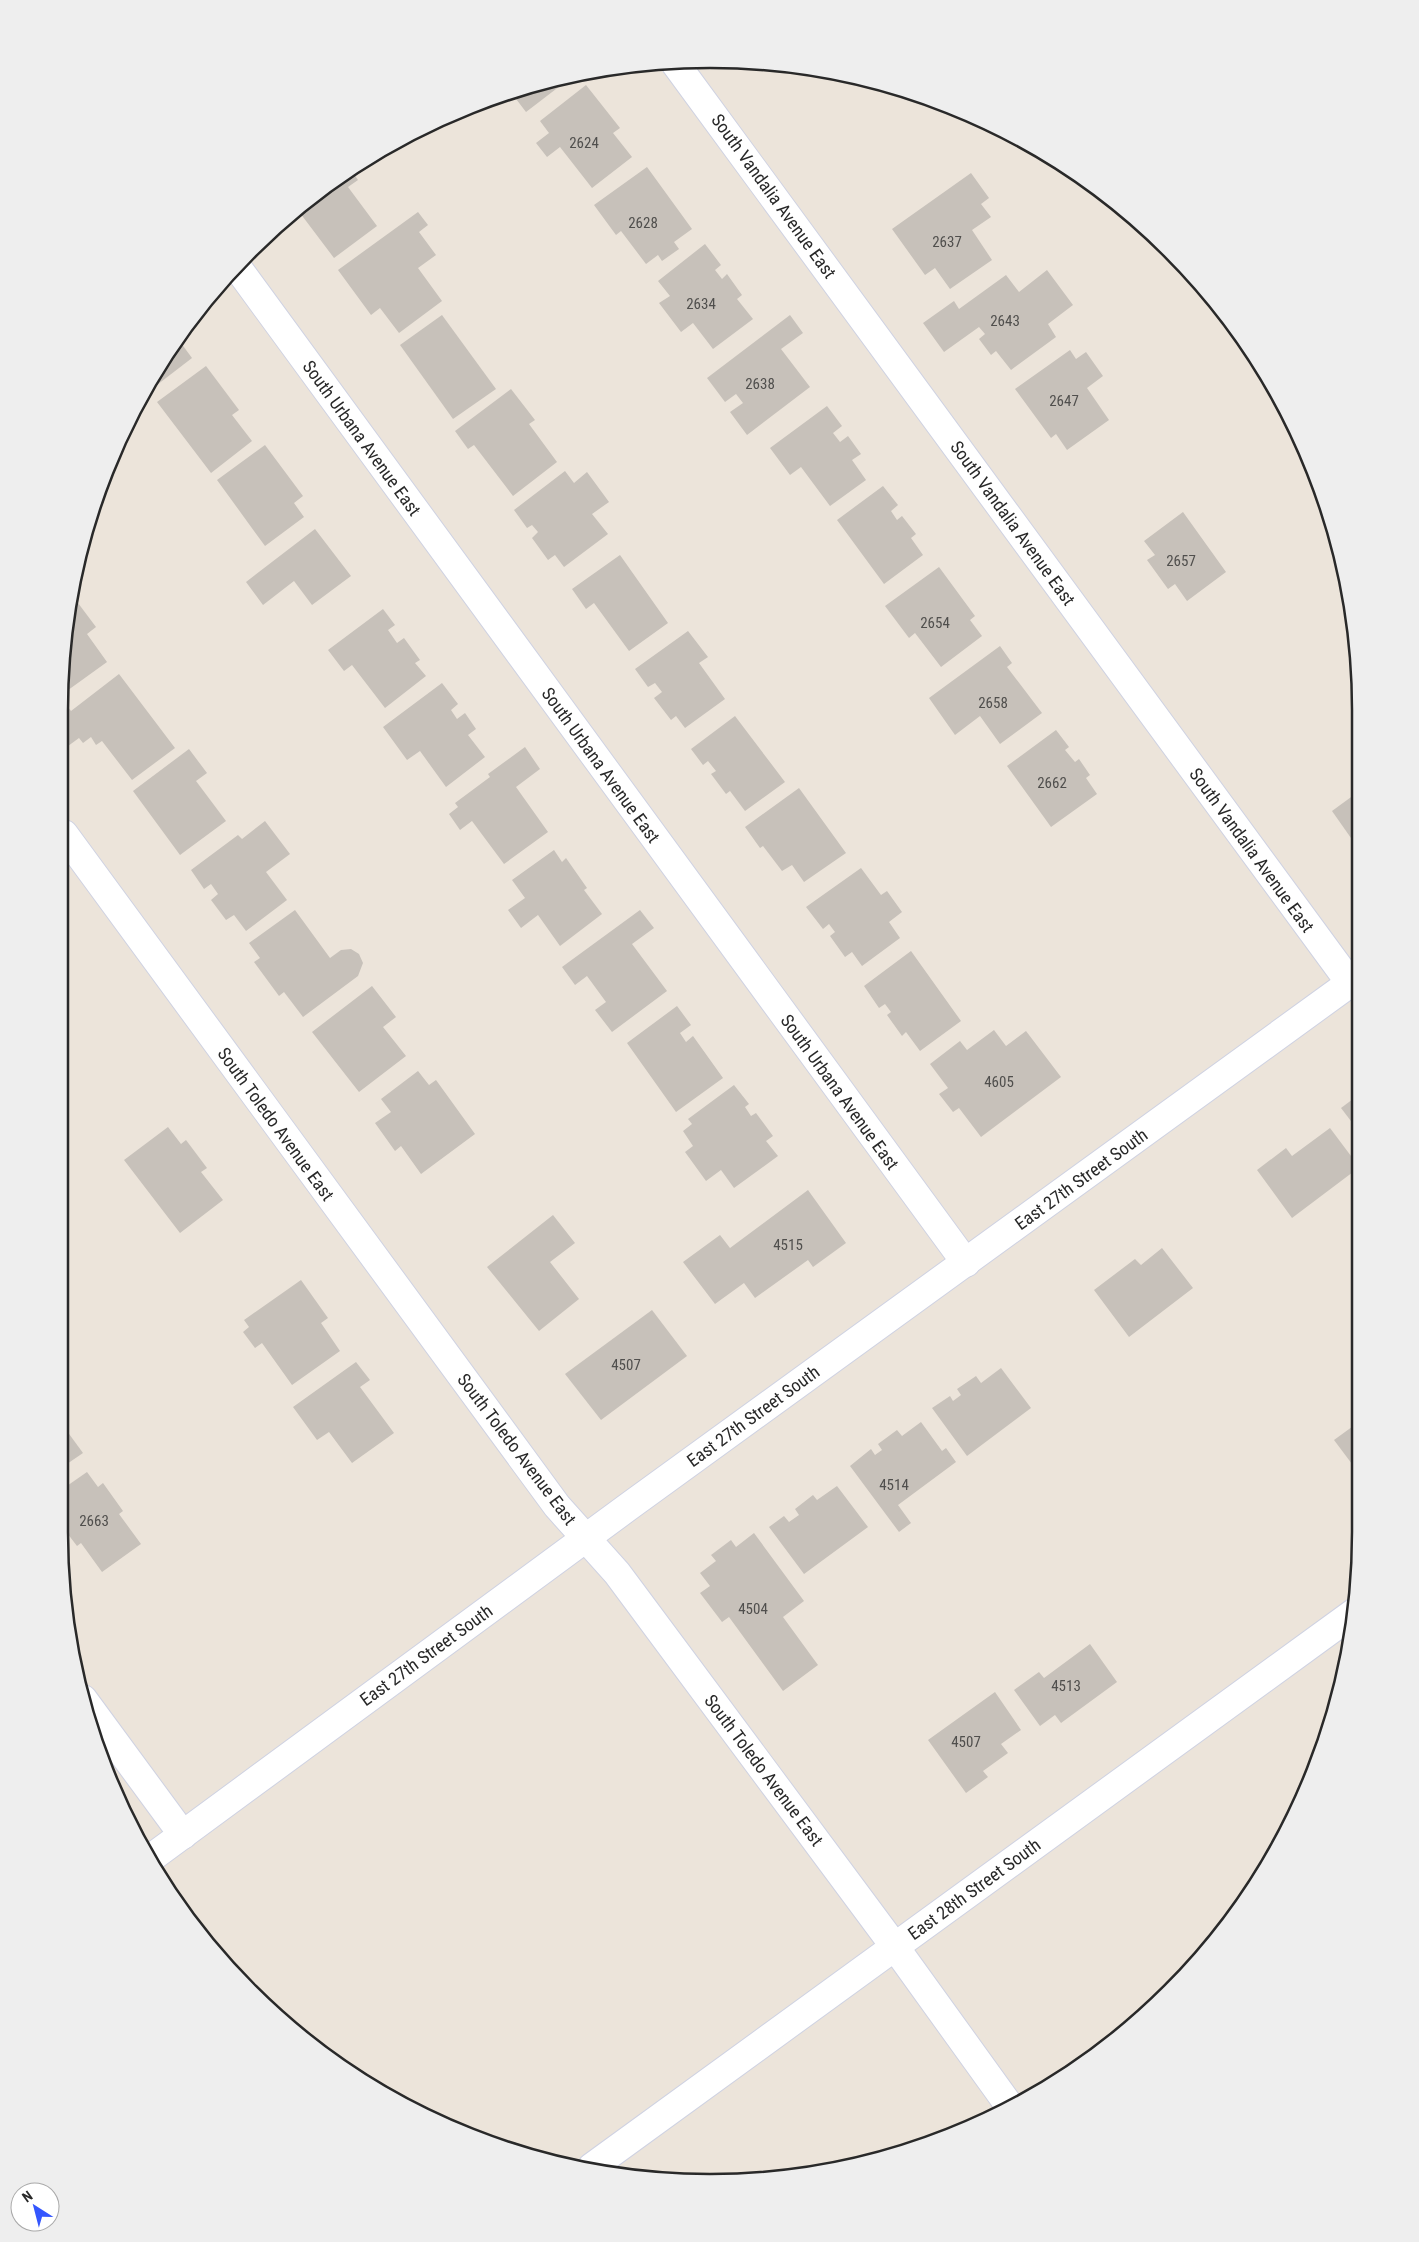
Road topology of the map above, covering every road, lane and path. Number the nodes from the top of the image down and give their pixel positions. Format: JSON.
{"nodes":[{"id":1,"x":680,"y":69,"type":"edge"},
{"id":2,"x":240,"y":273,"type":"edge"},
{"id":3,"x":68,"y":839,"type":"edge"},
{"id":4,"x":1352,"y":978,"type":"edge"},
{"id":5,"x":1352,"y":982,"type":"edge"},
{"id":6,"x":966,"y":1262,"type":"junction"},
{"id":7,"x":586,"y":1538,"type":"junction"},
{"id":8,"x":1346,"y":1619,"type":"edge"},
{"id":9,"x":94,"y":1713,"type":"edge"},
{"id":10,"x":183,"y":1834,"type":"junction"},
{"id":11,"x":155,"y":1855,"type":"edge"},
{"id":12,"x":895,"y":1947,"type":"junction"},
{"id":13,"x":1006,"y":2101,"type":"edge"},
{"id":14,"x":596,"y":2164,"type":"edge"}],
"edges":[{"from":1,"to":4,"type":"street","name":"South Vandalia Avenue East"},
{"from":2,"to":6,"type":"street","name":"South Urbana Avenue East"},
{"from":3,"to":7,"type":"street","name":"South Toledo Avenue East"},
{"from":5,"to":6,"type":"street","name":"East 27th Street South"},
{"from":6,"to":7,"type":"street","name":"East 27th Street South"},
{"from":7,"to":10,"type":"street","name":"East 27th Street South"},
{"from":7,"to":12,"type":"street","name":"South Toledo Avenue East"},
{"from":8,"to":12,"type":"street","name":"East 28th Street South"},
{"from":9,"to":10,"type":"street"},
{"from":10,"to":11,"type":"street","name":"East 27th Street South"},
{"from":12,"to":13,"type":"street","name":"South Toledo Avenue East"},
{"from":12,"to":14,"type":"street","name":"East 28th Street South"}]}
